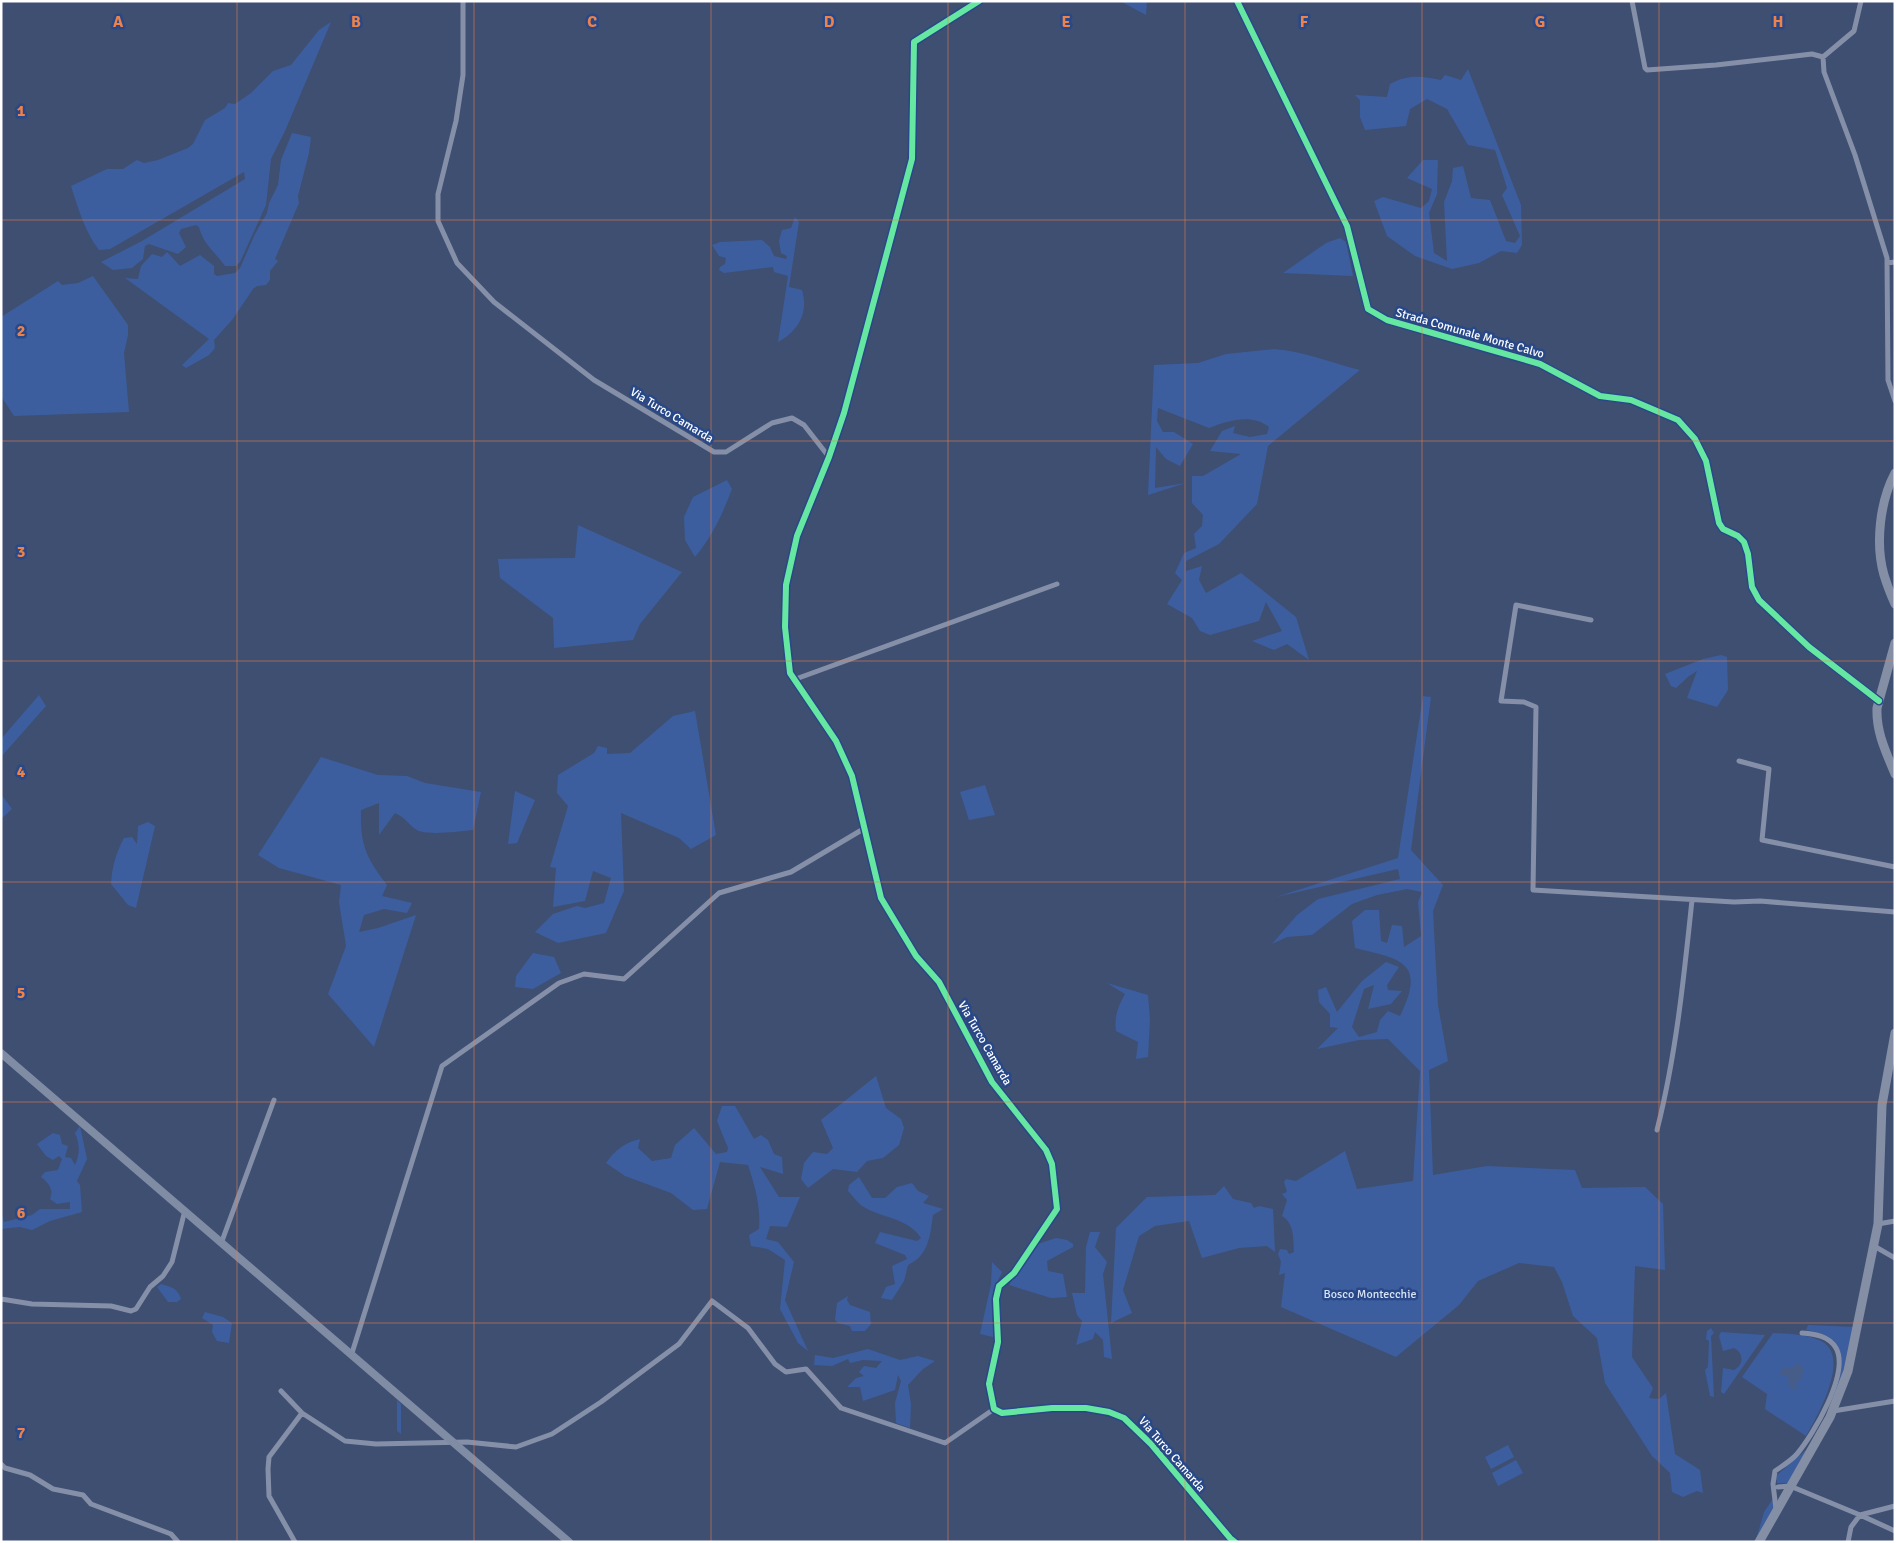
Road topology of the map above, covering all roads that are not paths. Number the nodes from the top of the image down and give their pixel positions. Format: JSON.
{"nodes":[{"id":1,"x":463,"y":1,"type":"edge"},
{"id":2,"x":979,"y":1,"type":"edge"},
{"id":3,"x":1237,"y":1,"type":"edge"},
{"id":4,"x":1632,"y":1,"type":"edge"},
{"id":5,"x":1861,"y":1,"type":"edge"},
{"id":6,"x":1822,"y":57,"type":"junction"},
{"id":7,"x":1895,"y":262,"type":"edge"},
{"id":8,"x":1887,"y":263,"type":"junction"},
{"id":9,"x":1895,"y":401,"type":"edge"},
{"id":10,"x":829,"y":457,"type":"junction"},
{"id":11,"x":1895,"y":473,"type":"edge"},
{"id":12,"x":1057,"y":584,"type":"dead end"},
{"id":13,"x":1895,"y":604,"type":"edge"},
{"id":14,"x":1591,"y":620,"type":"dead end"},
{"id":15,"x":1895,"y":643,"type":"edge"},
{"id":16,"x":793,"y":680,"type":"junction"},
{"id":17,"x":1879,"y":700,"type":"junction"},
{"id":18,"x":1739,"y":761,"type":"dead end"},
{"id":19,"x":1895,"y":774,"type":"edge"},
{"id":20,"x":865,"y":828,"type":"junction"},
{"id":21,"x":1895,"y":867,"type":"edge"},
{"id":22,"x":1692,"y":900,"type":"junction"},
{"id":23,"x":1895,"y":912,"type":"edge"},
{"id":24,"x":1895,"y":1033,"type":"edge"},
{"id":25,"x":1,"y":1053,"type":"edge"},
{"id":26,"x":274,"y":1100,"type":"dead end"},
{"id":27,"x":1657,"y":1130,"type":"dead end"},
{"id":28,"x":185,"y":1209,"type":"junction"},
{"id":29,"x":1895,"y":1220,"type":"edge"},
{"id":30,"x":1878,"y":1224,"type":"junction"},
{"id":31,"x":222,"y":1241,"type":"junction"},
{"id":32,"x":1874,"y":1246,"type":"junction"},
{"id":33,"x":1895,"y":1258,"type":"edge"},
{"id":34,"x":1,"y":1299,"type":"edge"},
{"id":35,"x":1802,"y":1332,"type":"dead end"},
{"id":36,"x":352,"y":1353,"type":"junction"},
{"id":37,"x":281,"y":1390,"type":"dead end"},
{"id":38,"x":1895,"y":1401,"type":"edge"},
{"id":39,"x":994,"y":1409,"type":"junction"},
{"id":40,"x":1833,"y":1412,"type":"junction"},
{"id":41,"x":302,"y":1413,"type":"junction"},
{"id":42,"x":455,"y":1442,"type":"junction"},
{"id":43,"x":1,"y":1464,"type":"edge"},
{"id":44,"x":1775,"y":1484,"type":"junction"},
{"id":45,"x":1790,"y":1486,"type":"junction"},
{"id":46,"x":1775,"y":1494,"type":"junction"},
{"id":47,"x":1785,"y":1497,"type":"junction"},
{"id":48,"x":1895,"y":1506,"type":"edge"},
{"id":49,"x":1776,"y":1511,"type":"junction"},
{"id":50,"x":1860,"y":1515,"type":"junction"},
{"id":51,"x":1895,"y":1531,"type":"edge"},
{"id":52,"x":178,"y":1542,"type":"edge"},
{"id":53,"x":295,"y":1542,"type":"edge"},
{"id":54,"x":569,"y":1542,"type":"edge"},
{"id":55,"x":1236,"y":1542,"type":"edge"},
{"id":56,"x":1759,"y":1542,"type":"edge"},
{"id":57,"x":1848,"y":1542,"type":"edge"}],
"edges":[{"from":1,"to":10,"type":"street","name":"Via Turco Camarda"},
{"from":2,"to":10,"type":"street"},
{"from":3,"to":17,"type":"street","name":"Strada Comunale Monte Calvo"},
{"from":4,"to":6,"type":"street"},
{"from":5,"to":6,"type":"street"},
{"from":6,"to":8,"type":"street"},
{"from":7,"to":8,"type":"street"},
{"from":8,"to":9,"type":"street"},
{"from":10,"to":16,"type":"street","name":"Via Turco Camarda"},
{"from":11,"to":13,"type":"main road"},
{"from":12,"to":16,"type":"street"},
{"from":14,"to":22,"type":"street"},
{"from":15,"to":17,"type":"main road"},
{"from":16,"to":20,"type":"street","name":"Via Turco Camarda"},
{"from":17,"to":19,"type":"main road"},
{"from":18,"to":21,"type":"street"},
{"from":20,"to":36,"type":"street"},
{"from":20,"to":39,"type":"street","name":"Via Turco Camarda"},
{"from":22,"to":23,"type":"street"},
{"from":22,"to":27,"type":"street"},
{"from":24,"to":30,"type":"main road"},
{"from":25,"to":28,"type":"street"},
{"from":26,"to":31,"type":"street"},
{"from":28,"to":31,"type":"street"},
{"from":28,"to":34,"type":"street"},
{"from":29,"to":30,"type":"street"},
{"from":30,"to":32,"type":"main road"},
{"from":31,"to":36,"type":"street"},
{"from":32,"to":33,"type":"street"},
{"from":32,"to":40,"type":"main road"},
{"from":35,"to":44,"type":"street"},
{"from":36,"to":42,"type":"street"},
{"from":37,"to":41,"type":"street"},
{"from":38,"to":40,"type":"street"},
{"from":39,"to":42,"type":"street"},
{"from":39,"to":55,"type":"street","name":"Via Turco Camarda"},
{"from":40,"to":45,"type":"main road"},
{"from":41,"to":42,"type":"street"},
{"from":41,"to":53,"type":"street"},
{"from":42,"to":54,"type":"street"},
{"from":43,"to":52,"type":"street"},
{"from":44,"to":45,"type":"street"},
{"from":44,"to":46,"type":"street"},
{"from":44,"to":47,"type":"street"},
{"from":45,"to":47,"type":"main road"},
{"from":45,"to":50,"type":"street"},
{"from":46,"to":47,"type":"street"},
{"from":46,"to":49,"type":"street"},
{"from":47,"to":49,"type":"main road"},
{"from":48,"to":50,"type":"street"},
{"from":49,"to":56,"type":"main road"},
{"from":50,"to":51,"type":"street"},
{"from":50,"to":57,"type":"street"}]}
